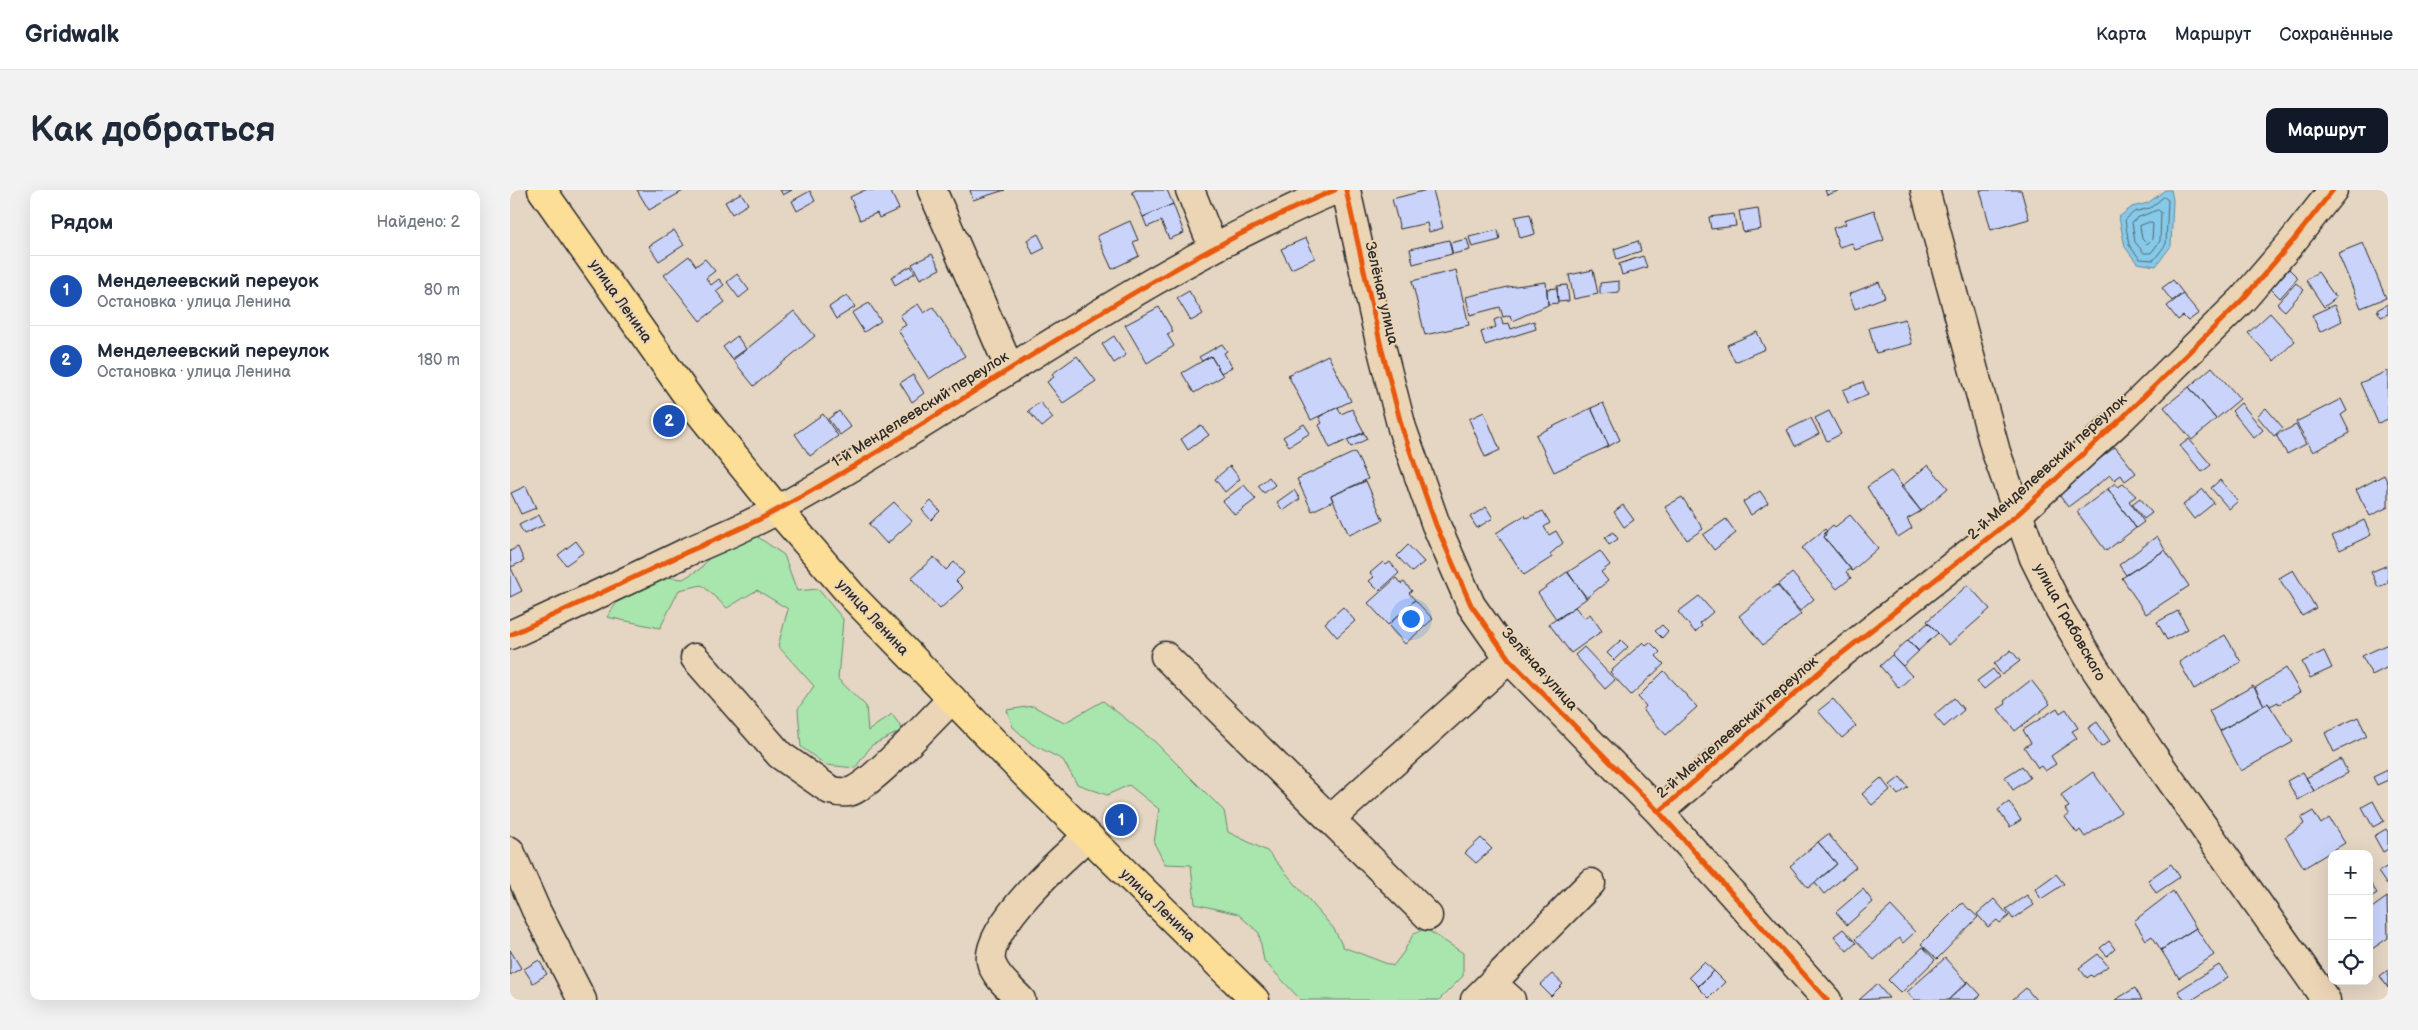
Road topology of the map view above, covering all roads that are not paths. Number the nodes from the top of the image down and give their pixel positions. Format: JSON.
{"nodes":[{"id":1,"x":542,"y":190,"type":"edge"},
{"id":2,"x":932,"y":190,"type":"edge"},
{"id":3,"x":1190,"y":190,"type":"edge"},
{"id":4,"x":1335,"y":190,"type":"edge"},
{"id":5,"x":1346,"y":190,"type":"edge"},
{"id":6,"x":1925,"y":190,"type":"edge"},
{"id":7,"x":2333,"y":190,"type":"edge"},
{"id":8,"x":1213,"y":248,"type":"junction"},
{"id":9,"x":1009,"y":367,"type":"junction"},
{"id":10,"x":778,"y":510,"type":"junction"},
{"id":11,"x":2017,"y":515,"type":"junction"},
{"id":12,"x":510,"y":635,"type":"edge"},
{"id":13,"x":1165,"y":656,"type":"dead end"},
{"id":14,"x":695,"y":658,"type":"dead end"},
{"id":15,"x":1510,"y":659,"type":"junction"},
{"id":16,"x":952,"y":699,"type":"junction"},
{"id":17,"x":1659,"y":812,"type":"junction"},
{"id":18,"x":1331,"y":819,"type":"junction"},
{"id":19,"x":1088,"y":836,"type":"junction"},
{"id":20,"x":510,"y":851,"type":"edge"},
{"id":21,"x":1590,"y":883,"type":"dead end"},
{"id":22,"x":1428,"y":916,"type":"dead end"},
{"id":23,"x":1493,"y":994,"type":"edge"},
{"id":24,"x":582,"y":1000,"type":"edge"},
{"id":25,"x":1021,"y":1000,"type":"edge"},
{"id":26,"x":1255,"y":1000,"type":"edge"},
{"id":27,"x":1827,"y":1000,"type":"edge"},
{"id":28,"x":2326,"y":1000,"type":"edge"}],
"edges":[{"from":1,"to":10,"type":"main road","name":"улица Ленина"},
{"from":2,"to":9,"type":"street"},
{"from":3,"to":8,"type":"street"},
{"from":4,"to":8,"type":"street","name":"1-й Менделеевский переулок"},
{"from":5,"to":15,"type":"street","name":"Зелёная улица"},
{"from":6,"to":11,"type":"street","name":"улица Грабовского"},
{"from":7,"to":11,"type":"street","name":"2-й Менделеевский переулок"},
{"from":8,"to":9,"type":"street","name":"1-й Менделеевский переулок"},
{"from":9,"to":10,"type":"street","name":"1-й Менделеевский переулок"},
{"from":10,"to":12,"type":"street","name":"1-й Менделеевский переулок"},
{"from":10,"to":16,"type":"main road","name":"улица Ленина"},
{"from":11,"to":17,"type":"street","name":"2-й Менделеевский переулок"},
{"from":11,"to":28,"type":"street","name":"улица Грабовского"},
{"from":13,"to":18,"type":"street"},
{"from":14,"to":16,"type":"street"},
{"from":15,"to":17,"type":"street","name":"Зелёная улица"},
{"from":15,"to":18,"type":"street"},
{"from":16,"to":19,"type":"main road","name":"улица Ленина"},
{"from":17,"to":27,"type":"street","name":"Зелёная улица"},
{"from":18,"to":22,"type":"street"},
{"from":19,"to":25,"type":"street"},
{"from":19,"to":26,"type":"main road","name":"улица Ленина"},
{"from":20,"to":24,"type":"street"},
{"from":21,"to":23,"type":"street"}]}
